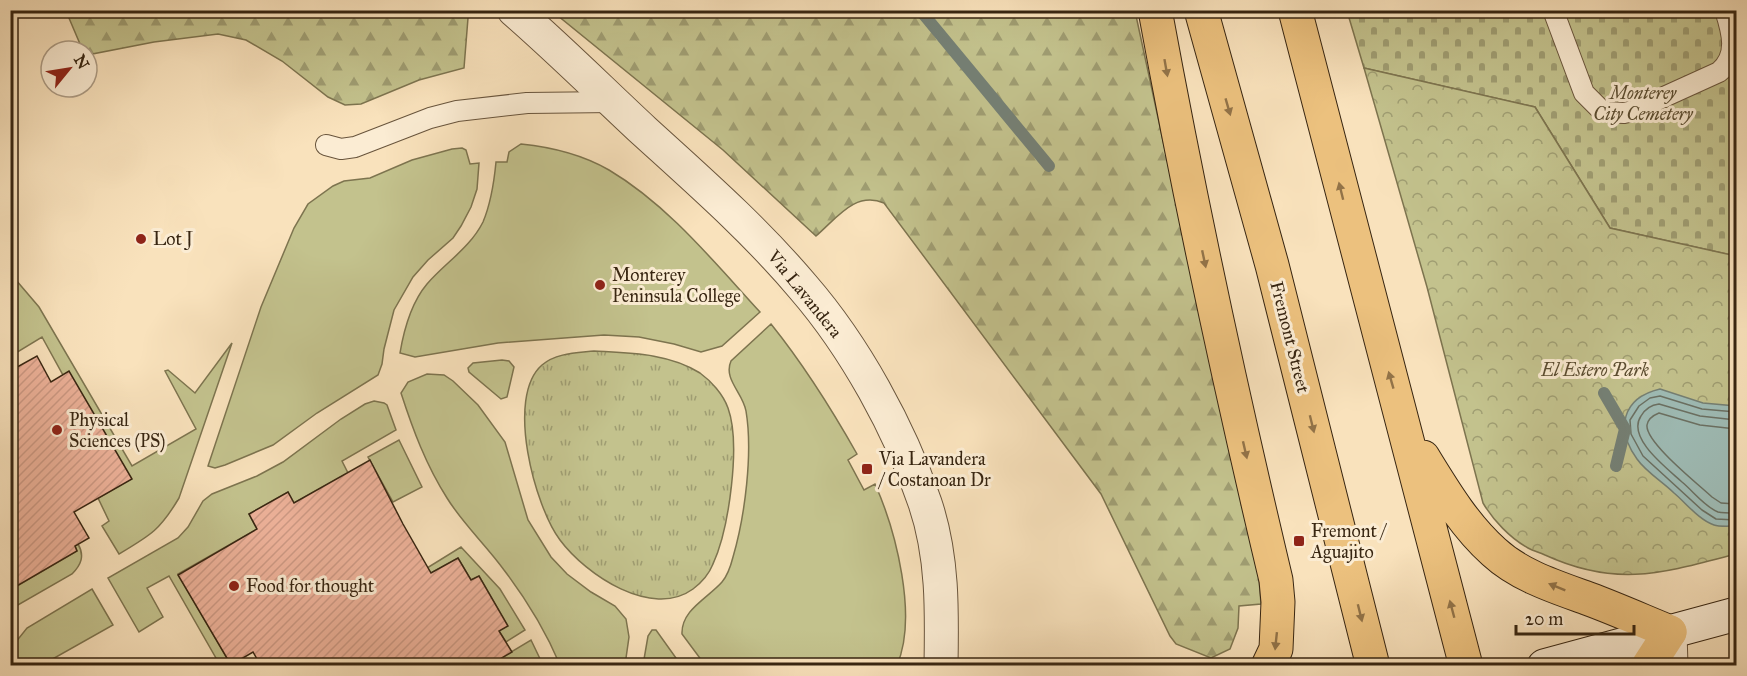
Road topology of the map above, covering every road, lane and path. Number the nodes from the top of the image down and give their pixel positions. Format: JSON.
{"nodes":[{"id":1,"x":514,"y":10,"type":"edge"},
{"id":2,"x":1155,"y":10,"type":"edge"},
{"id":3,"x":1201,"y":10,"type":"edge"},
{"id":4,"x":1295,"y":10,"type":"edge"},
{"id":5,"x":1553,"y":10,"type":"edge"},
{"id":6,"x":1725,"y":10,"type":"edge"},
{"id":7,"x":613,"y":102,"type":"junction"},
{"id":8,"x":326,"y":145,"type":"dead end"},
{"id":9,"x":1404,"y":426,"type":"junction"},
{"id":10,"x":1737,"y":614,"type":"edge"},
{"id":11,"x":1670,"y":632,"type":"junction"},
{"id":12,"x":941,"y":666,"type":"edge"},
{"id":13,"x":1268,"y":666,"type":"edge"},
{"id":14,"x":1373,"y":666,"type":"edge"},
{"id":15,"x":1466,"y":666,"type":"edge"},
{"id":16,"x":1544,"y":666,"type":"edge"},
{"id":17,"x":1648,"y":666,"type":"edge"},
{"id":18,"x":1671,"y":666,"type":"edge"}],
"edges":[{"from":1,"to":7,"type":"street","name":"Via Lavandera"},
{"from":2,"to":13,"type":"main road","one_way":true},
{"from":3,"to":14,"type":"main road","name":"Fremont Street","one_way":true},
{"from":9,"to":4,"type":"main road","one_way":true},
{"from":5,"to":6,"type":"lane"},
{"from":7,"to":8,"type":"lane"},
{"from":7,"to":12,"type":"street","name":"Via Lavandera"},
{"from":11,"to":9,"type":"main road","one_way":true},
{"from":15,"to":9,"type":"main road","one_way":true},
{"from":10,"to":11,"type":"street"},
{"from":11,"to":16,"type":"street"},
{"from":11,"to":17,"type":"main road"},
{"from":11,"to":18,"type":"street"}]}
